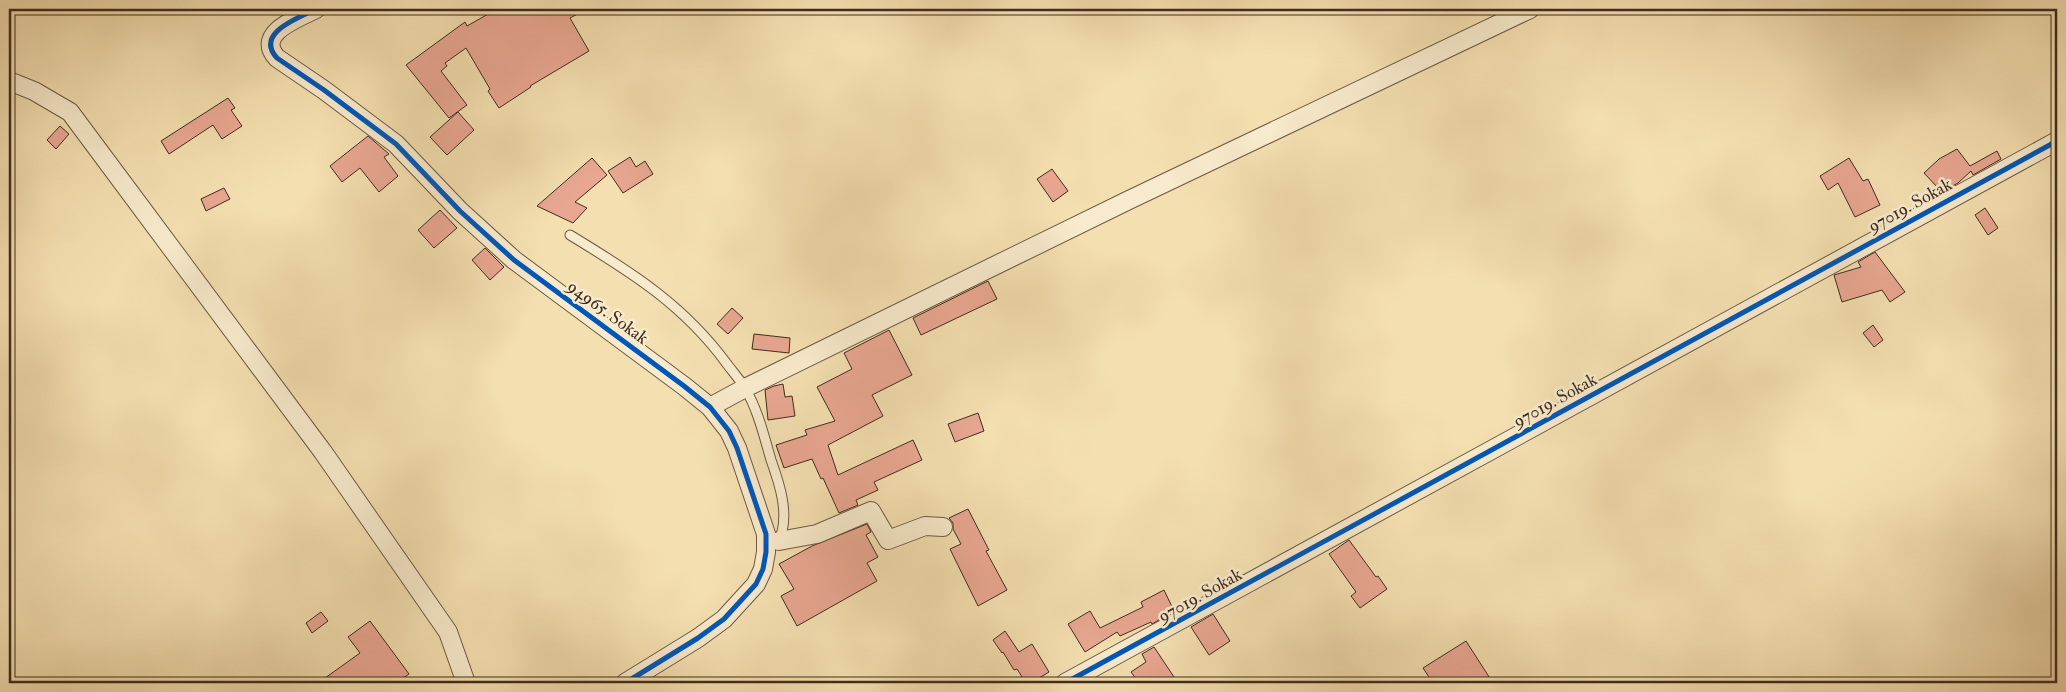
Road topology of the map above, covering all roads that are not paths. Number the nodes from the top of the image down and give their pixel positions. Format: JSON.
{"nodes":[{"id":1,"x":316,"y":9,"type":"edge"},
{"id":2,"x":1530,"y":9,"type":"edge"},
{"id":3,"x":9,"y":81,"type":"edge"},
{"id":4,"x":2057,"y":141,"type":"edge"},
{"id":5,"x":570,"y":235,"type":"dead end"},
{"id":6,"x":745,"y":388,"type":"junction"},
{"id":7,"x":710,"y":407,"type":"junction"},
{"id":8,"x":943,"y":527,"type":"dead end"},
{"id":9,"x":779,"y":541,"type":"junction"},
{"id":10,"x":763,"y":569,"type":"junction"},
{"id":11,"x":655,"y":676,"type":"edge"},
{"id":12,"x":466,"y":683,"type":"edge"},
{"id":13,"x":624,"y":683,"type":"edge"},
{"id":14,"x":1065,"y":683,"type":"edge"}],
"edges":[{"from":1,"to":7,"type":"street","name":"94965. Sokak"},
{"from":2,"to":6,"type":"street"},
{"from":3,"to":12,"type":"street"},
{"from":4,"to":14,"type":"street","name":"97019. Sokak"},
{"from":5,"to":6,"type":"lane"},
{"from":6,"to":7,"type":"street"},
{"from":6,"to":9,"type":"lane"},
{"from":7,"to":10,"type":"street","name":"94965. Sokak"},
{"from":8,"to":9,"type":"street"},
{"from":9,"to":10,"type":"lane"},
{"from":10,"to":11,"type":"street","name":"94965. Sokak"},
{"from":11,"to":13,"type":"street","name":"94965. Sokak"}]}
